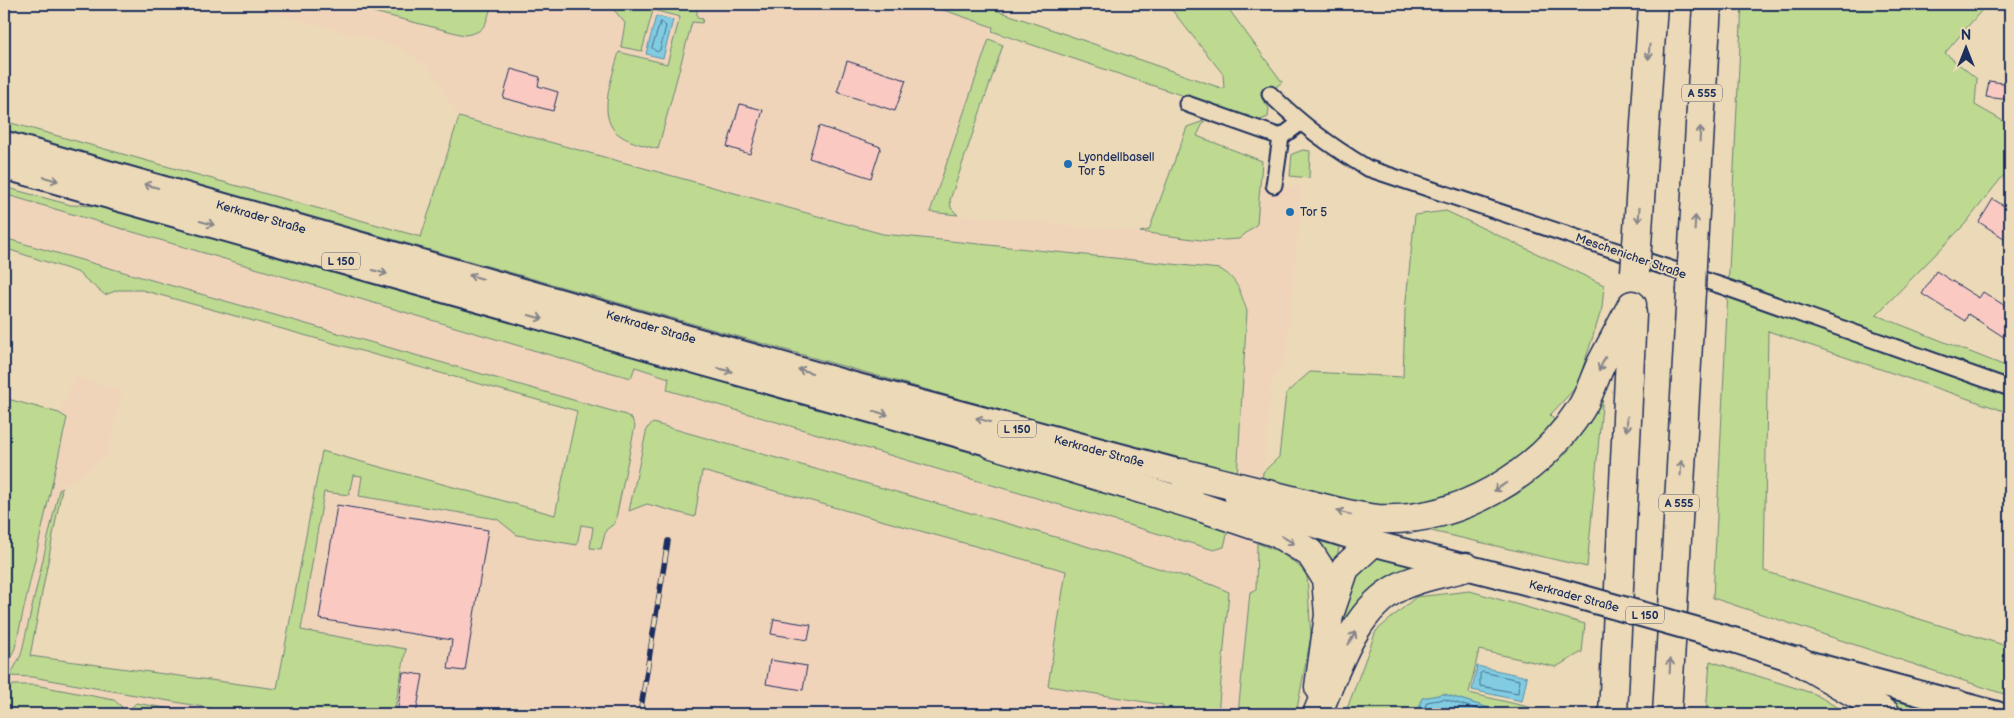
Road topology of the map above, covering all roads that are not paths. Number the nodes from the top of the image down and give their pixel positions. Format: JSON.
{"nodes":[{"id":1,"x":1652,"y":4,"type":"edge"},
{"id":2,"x":1707,"y":4,"type":"edge"},
{"id":3,"x":1270,"y":94,"type":"dead end"},
{"id":4,"x":1188,"y":104,"type":"dead end"},
{"id":5,"x":1300,"y":123,"type":"junction"},
{"id":6,"x":1281,"y":137,"type":"junction"},
{"id":7,"x":4,"y":144,"type":"edge"},
{"id":8,"x":4,"y":166,"type":"edge"},
{"id":9,"x":1274,"y":185,"type":"dead end"},
{"id":10,"x":1632,"y":305,"type":"junction"},
{"id":11,"x":2010,"y":388,"type":"edge"},
{"id":12,"x":992,"y":444,"type":"junction"},
{"id":13,"x":1182,"y":473,"type":"junction"},
{"id":14,"x":1294,"y":520,"type":"junction"},
{"id":15,"x":1372,"y":542,"type":"junction"},
{"id":16,"x":1621,"y":545,"type":"junction"},
{"id":17,"x":1466,"y":567,"type":"junction"},
{"id":18,"x":1330,"y":615,"type":"junction"},
{"id":19,"x":1799,"y":660,"type":"junction"},
{"id":20,"x":1956,"y":711,"type":"edge"},
{"id":21,"x":1316,"y":714,"type":"edge"},
{"id":22,"x":1594,"y":714,"type":"edge"},
{"id":23,"x":1613,"y":714,"type":"edge"},
{"id":24,"x":1667,"y":714,"type":"edge"},
{"id":25,"x":1886,"y":714,"type":"edge"},
{"id":26,"x":1997,"y":714,"type":"edge"}],
"edges":[{"from":1,"to":10,"type":"highway","one_way":true,"bridge":true},
{"from":24,"to":2,"type":"highway","number":"A 555","one_way":true,"bridge":true},
{"from":3,"to":5,"type":"street","name":"Meschenicher Straße"},
{"from":4,"to":6,"type":"street"},
{"from":5,"to":6,"type":"street"},
{"from":5,"to":11,"type":"street","name":"Meschenicher Straße"},
{"from":6,"to":9,"type":"street"},
{"from":13,"to":7,"type":"highway","name":"Kerkrader Straße","number":"L 150","one_way":true},
{"from":8,"to":12,"type":"highway","name":"Kerkrader Straße","number":"L 150","one_way":true},
{"from":10,"to":13,"type":"highway","one_way":true},
{"from":10,"to":16,"type":"highway","one_way":true},
{"from":12,"to":14,"type":"highway","name":"Kerkrader Straße","number":"L 150"},
{"from":12,"to":18,"type":"highway","one_way":true},
{"from":13,"to":14,"type":"highway","name":"Kerkrader Straße","number":"L 150"},
{"from":14,"to":15,"type":"main road","name":"Kerkrader Straße","number":"L 150"},
{"from":15,"to":17,"type":"main road","name":"Kerkrader Straße","number":"L 150"},
{"from":15,"to":18,"type":"highway"},
{"from":16,"to":22,"type":"highway"},
{"from":16,"to":23,"type":"highway"},
{"from":17,"to":19,"type":"main road","name":"Kerkrader Straße","number":"L 150","bridge":true},
{"from":21,"to":17,"type":"highway","one_way":true},
{"from":18,"to":21,"type":"highway"},
{"from":19,"to":20,"type":"main road","name":"Kerkrader Straße","number":"L 150"},
{"from":19,"to":25,"type":"highway"},
{"from":20,"to":26,"type":"main road","name":"Kerkrader Straße","number":"L 150"}]}
